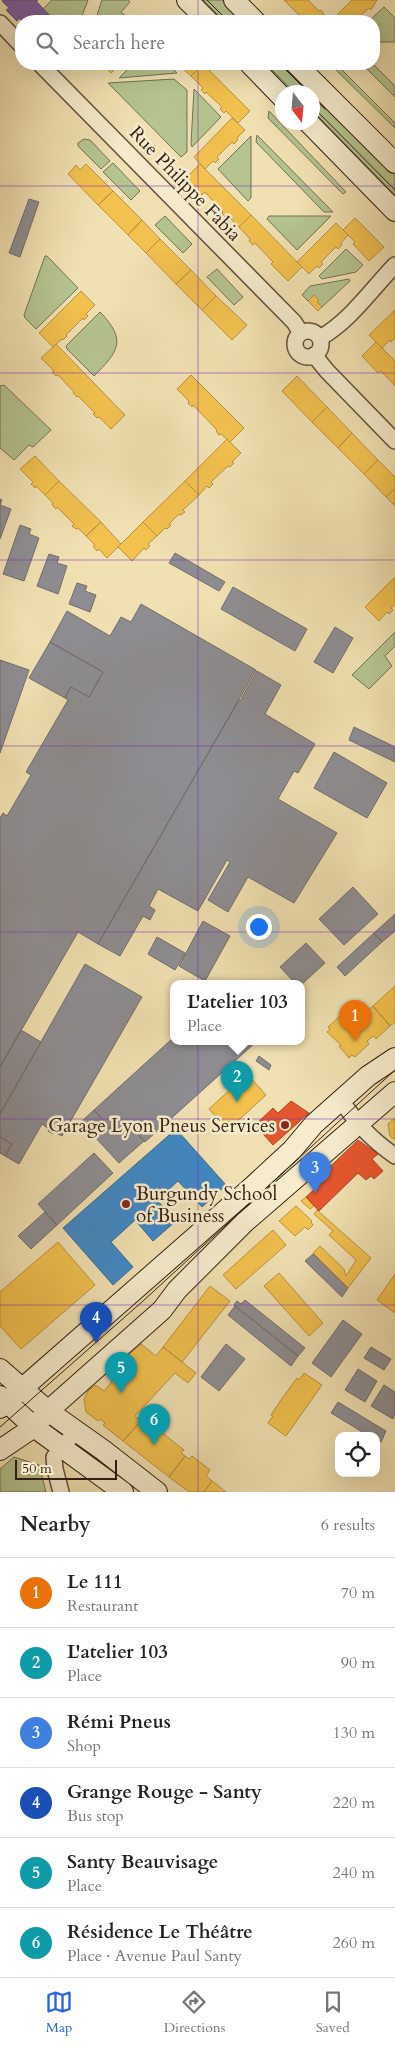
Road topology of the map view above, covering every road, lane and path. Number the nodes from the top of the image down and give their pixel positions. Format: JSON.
{"nodes":[{"id":1,"x":187,"y":0,"type":"edge"},
{"id":2,"x":234,"y":0,"type":"edge"},
{"id":3,"x":202,"y":15,"type":"edge"},
{"id":4,"x":249,"y":15,"type":"edge"},
{"id":5,"x":0,"y":23,"type":"edge"},
{"id":6,"x":15,"y":39,"type":"edge"},
{"id":7,"x":46,"y":70,"type":"edge"},
{"id":8,"x":256,"y":70,"type":"edge"},
{"id":9,"x":302,"y":70,"type":"edge"},
{"id":10,"x":275,"y":90,"type":"edge"},
{"id":11,"x":316,"y":130,"type":"edge"},
{"id":12,"x":395,"y":163,"type":"edge"},
{"id":13,"x":395,"y":211,"type":"edge"},
{"id":14,"x":395,"y":265,"type":"edge"},
{"id":15,"x":301,"y":333,"type":"junction"},
{"id":16,"x":320,"y":338,"type":"junction"},
{"id":17,"x":314,"y":355,"type":"junction"},
{"id":18,"x":395,"y":441,"type":"edge"},
{"id":19,"x":395,"y":1058,"type":"edge"},
{"id":20,"x":395,"y":1092,"type":"edge"},
{"id":21,"x":341,"y":1100,"type":"junction"},
{"id":22,"x":358,"y":1125,"type":"junction"},
{"id":23,"x":395,"y":1156,"type":"edge"},
{"id":24,"x":0,"y":1369,"type":"edge"},
{"id":25,"x":21,"y":1388,"type":"junction"},
{"id":26,"x":2,"y":1402,"type":"edge"},
{"id":27,"x":48,"y":1411,"type":"junction"},
{"id":28,"x":34,"y":1427,"type":"junction"},
{"id":29,"x":76,"y":1432,"type":"junction"},
{"id":30,"x":62,"y":1447,"type":"junction"},
{"id":31,"x":0,"y":1450,"type":"edge"},
{"id":32,"x":61,"y":1492,"type":"edge"},
{"id":33,"x":124,"y":1492,"type":"edge"},
{"id":34,"x":157,"y":1492,"type":"edge"}],
"edges":[{"from":1,"to":3,"type":"street"},
{"from":2,"to":4,"type":"street"},
{"from":5,"to":6,"type":"street"},
{"from":7,"to":15,"type":"street","name":"Rue Philippe Fabia"},
{"from":8,"to":10,"type":"street"},
{"from":9,"to":12,"type":"street"},
{"from":11,"to":13,"type":"street"},
{"from":14,"to":16,"type":"street"},
{"from":15,"to":16,"type":"street"},
{"from":15,"to":17,"type":"street"},
{"from":16,"to":17,"type":"street"},
{"from":17,"to":18,"type":"street"},
{"from":19,"to":21,"type":"street"},
{"from":20,"to":22,"type":"street"},
{"from":21,"to":22,"type":"street"},
{"from":21,"to":25,"type":"street"},
{"from":22,"to":23,"type":"street"},
{"from":22,"to":27,"type":"street"},
{"from":24,"to":25,"type":"street"},
{"from":25,"to":26,"type":"street"},
{"from":25,"to":27,"type":"street"},
{"from":26,"to":28,"type":"street"},
{"from":27,"to":28,"type":"street"},
{"from":27,"to":29,"type":"street"},
{"from":28,"to":30,"type":"street"},
{"from":28,"to":31,"type":"street"},
{"from":29,"to":30,"type":"street"},
{"from":29,"to":34,"type":"street"},
{"from":30,"to":32,"type":"street"},
{"from":30,"to":33,"type":"street"}]}
